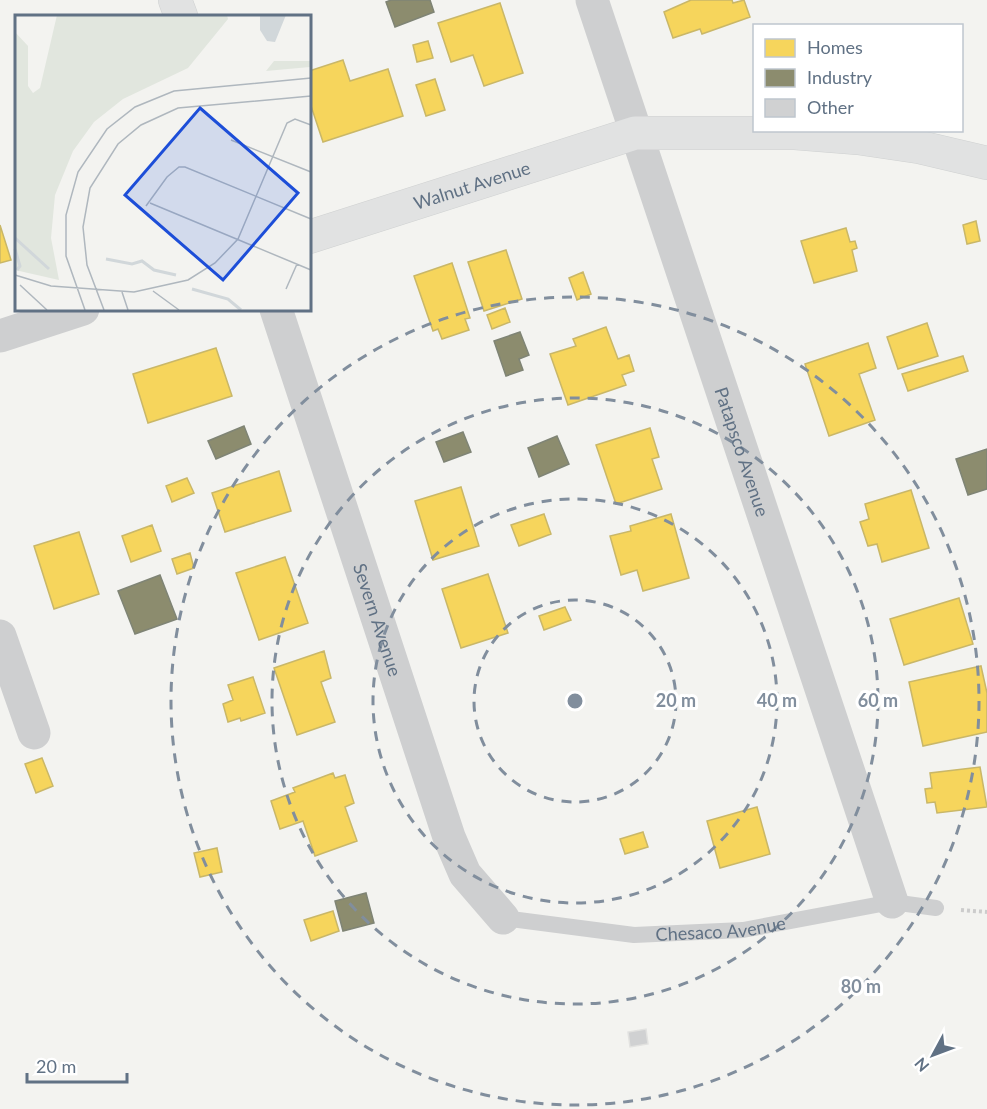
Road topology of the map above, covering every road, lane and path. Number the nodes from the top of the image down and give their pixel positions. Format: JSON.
{"nodes":[{"id":1,"x":175,"y":0,"type":"edge"},
{"id":2,"x":592,"y":0,"type":"edge"},
{"id":3,"x":181,"y":15,"type":"edge"},
{"id":4,"x":635,"y":133,"type":"junction"},
{"id":5,"x":987,"y":163,"type":"edge"},
{"id":6,"x":310,"y":237,"type":"edge"},
{"id":7,"x":80,"y":310,"type":"edge"},
{"id":8,"x":276,"y":310,"type":"edge"},
{"id":9,"x":0,"y":336,"type":"edge"},
{"id":10,"x":0,"y":636,"type":"edge"},
{"id":11,"x":34,"y":733,"type":"dead end"},
{"id":12,"x":892,"y":902,"type":"junction"},
{"id":13,"x":936,"y":909,"type":"dead end"},
{"id":14,"x":503,"y":918,"type":"joint"}],
"edges":[{"from":1,"to":3,"type":"street"},
{"from":2,"to":4,"type":"street","name":"Patapsco Avenue"},
{"from":4,"to":5,"type":"street"},
{"from":4,"to":6,"type":"street","name":"Walnut Avenue"},
{"from":4,"to":12,"type":"street","name":"Patapsco Avenue"},
{"from":7,"to":9,"type":"street"},
{"from":8,"to":14,"type":"street","name":"Severn Avenue"},
{"from":10,"to":11,"type":"street"},
{"from":12,"to":13,"type":"lane","name":"Chesaco Avenue"},
{"from":12,"to":14,"type":"lane","name":"Chesaco Avenue"}]}
